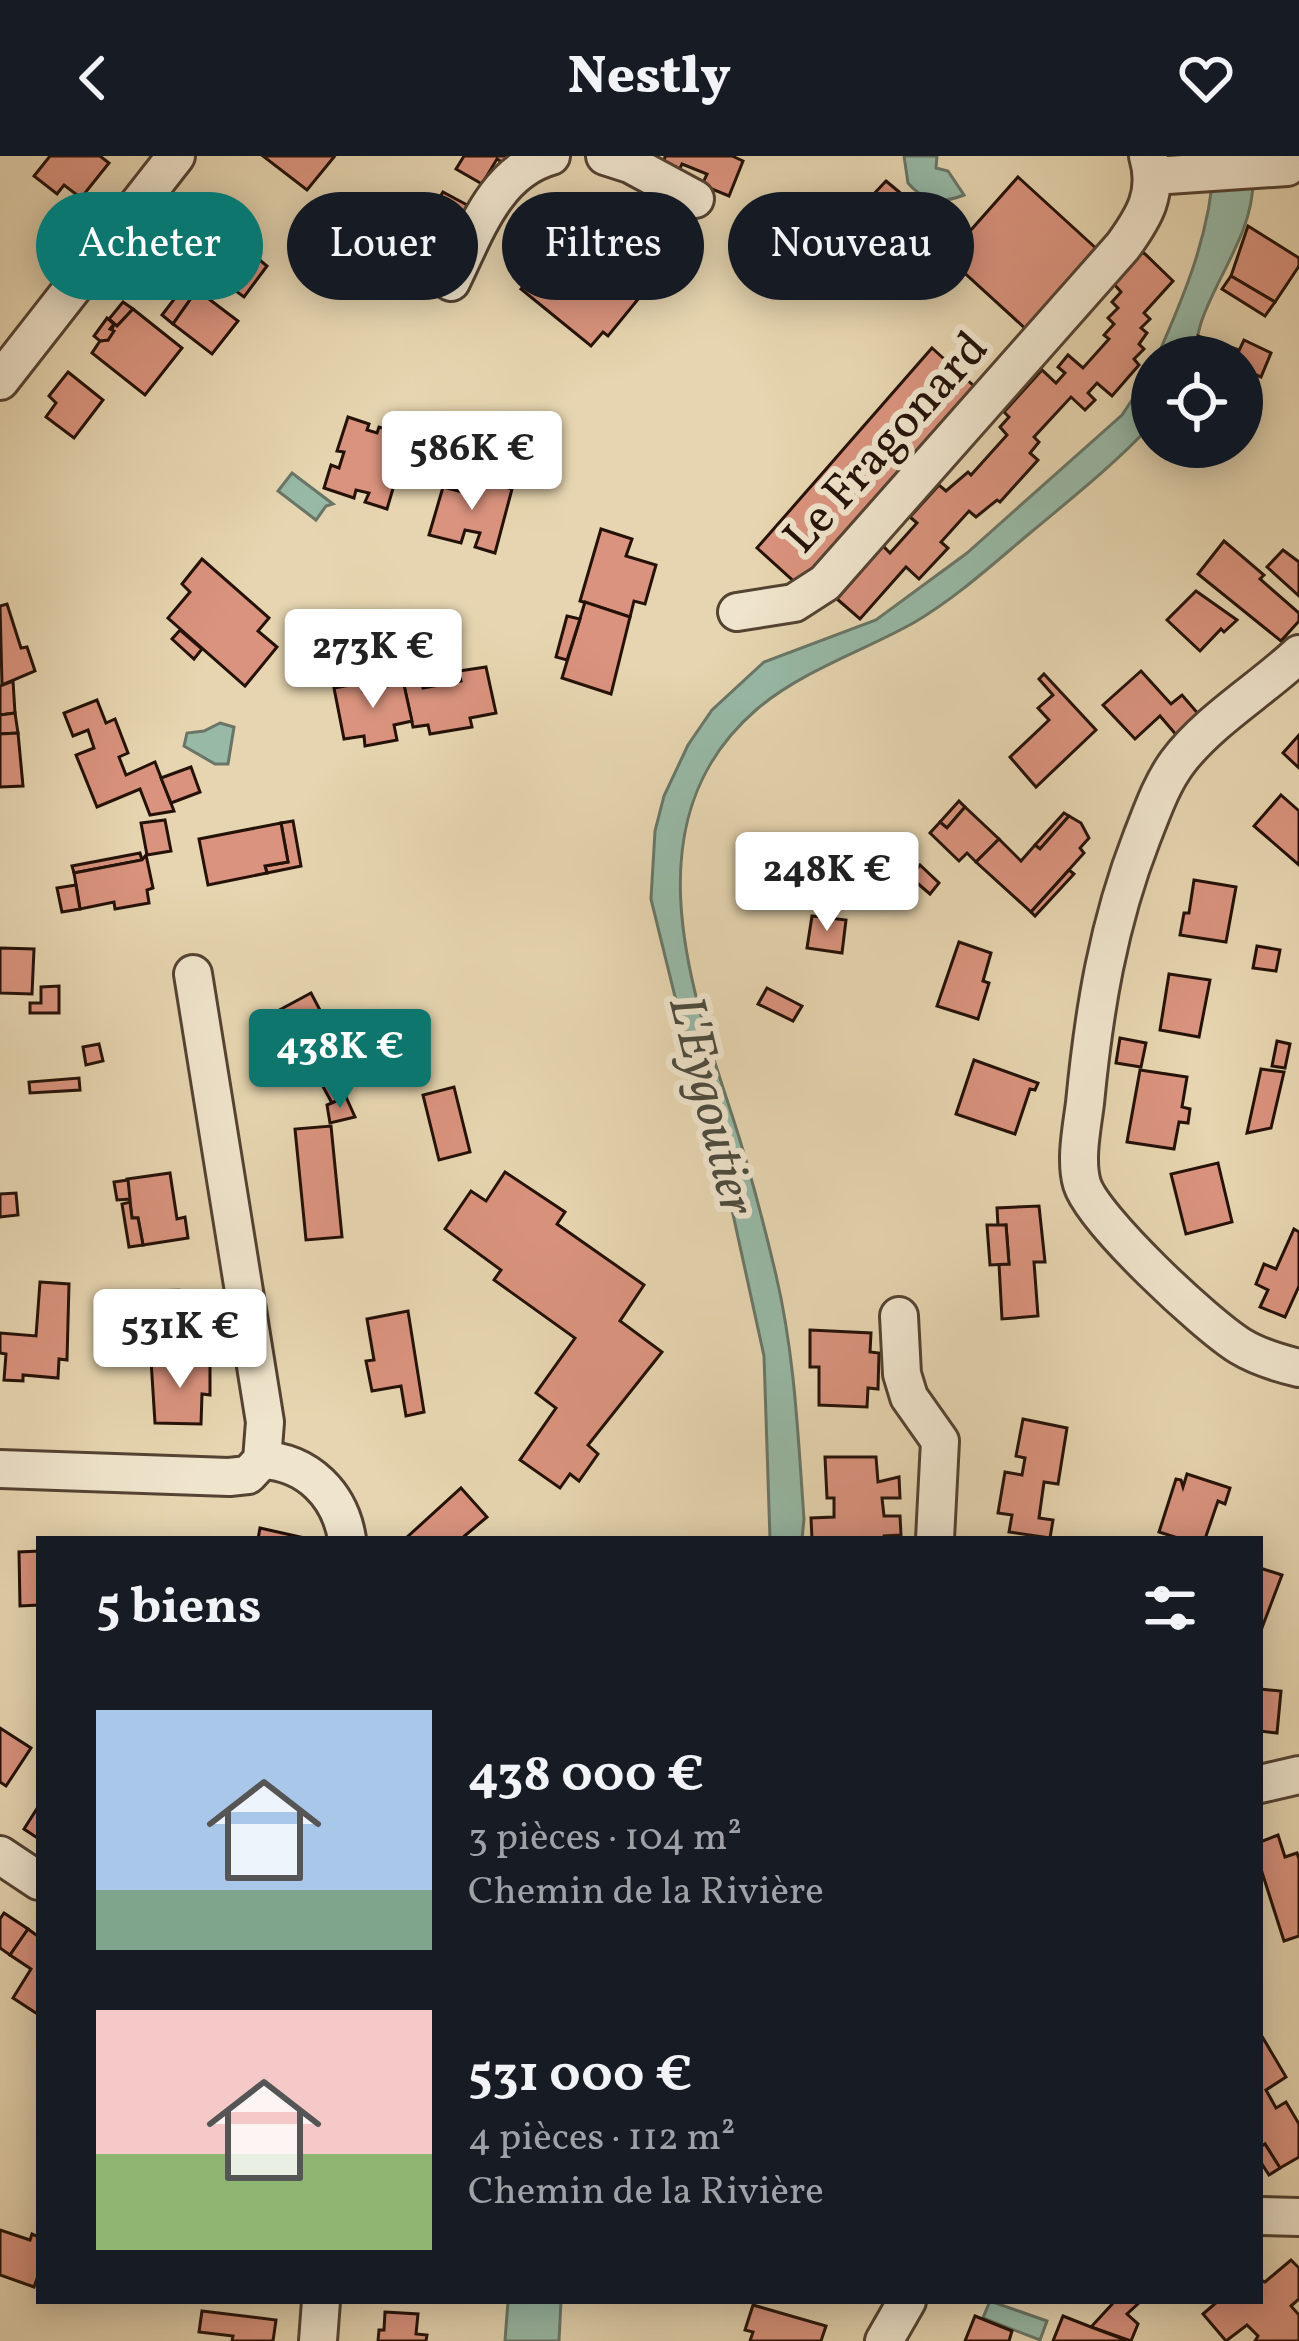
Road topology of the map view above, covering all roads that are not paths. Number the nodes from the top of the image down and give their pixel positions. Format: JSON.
{"nodes":[{"id":1,"x":176,"y":156,"type":"edge"},
{"id":2,"x":551,"y":156,"type":"edge"},
{"id":3,"x":605,"y":156,"type":"edge"},
{"id":4,"x":1151,"y":166,"type":"edge"},
{"id":5,"x":1282,"y":173,"type":"edge"},
{"id":6,"x":682,"y":192,"type":"edge"},
{"id":7,"x":478,"y":230,"type":"edge"},
{"id":8,"x":0,"y":381,"type":"edge"},
{"id":9,"x":737,"y":612,"type":"dead end"},
{"id":10,"x":1299,"y":654,"type":"edge"},
{"id":11,"x":193,"y":974,"type":"dead end"},
{"id":12,"x":898,"y":1316,"type":"dead end"},
{"id":13,"x":1299,"y":1368,"type":"edge"},
{"id":14,"x":262,"y":1460,"type":"junction"},
{"id":15,"x":0,"y":1469,"type":"edge"},
{"id":16,"x":346,"y":1536,"type":"edge"},
{"id":17,"x":935,"y":1536,"type":"edge"},
{"id":18,"x":1299,"y":1775,"type":"edge"},
{"id":19,"x":1263,"y":1783,"type":"edge"},
{"id":20,"x":0,"y":1855,"type":"edge"},
{"id":21,"x":36,"y":1879,"type":"edge"},
{"id":22,"x":1263,"y":2216,"type":"edge"},
{"id":23,"x":1299,"y":2217,"type":"edge"},
{"id":24,"x":321,"y":2304,"type":"edge"},
{"id":25,"x":876,"y":2304,"type":"edge"},
{"id":26,"x":905,"y":2304,"type":"edge"},
{"id":27,"x":318,"y":2341,"type":"edge"},
{"id":28,"x":882,"y":2341,"type":"edge"}],
"edges":[{"from":1,"to":8,"type":"street"},
{"from":2,"to":7,"type":"street"},
{"from":3,"to":6,"type":"street"},
{"from":4,"to":5,"type":"street","name":"Le Fragonard"},
{"from":4,"to":9,"type":"street","name":"Le Fragonard"},
{"from":10,"to":13,"type":"street"},
{"from":11,"to":14,"type":"street"},
{"from":12,"to":17,"type":"street"},
{"from":14,"to":15,"type":"street"},
{"from":14,"to":16,"type":"street"},
{"from":18,"to":19,"type":"street"},
{"from":20,"to":21,"type":"street"},
{"from":22,"to":23,"type":"street"},
{"from":24,"to":27,"type":"street"},
{"from":25,"to":28,"type":"street"},
{"from":26,"to":28,"type":"street"}]}
